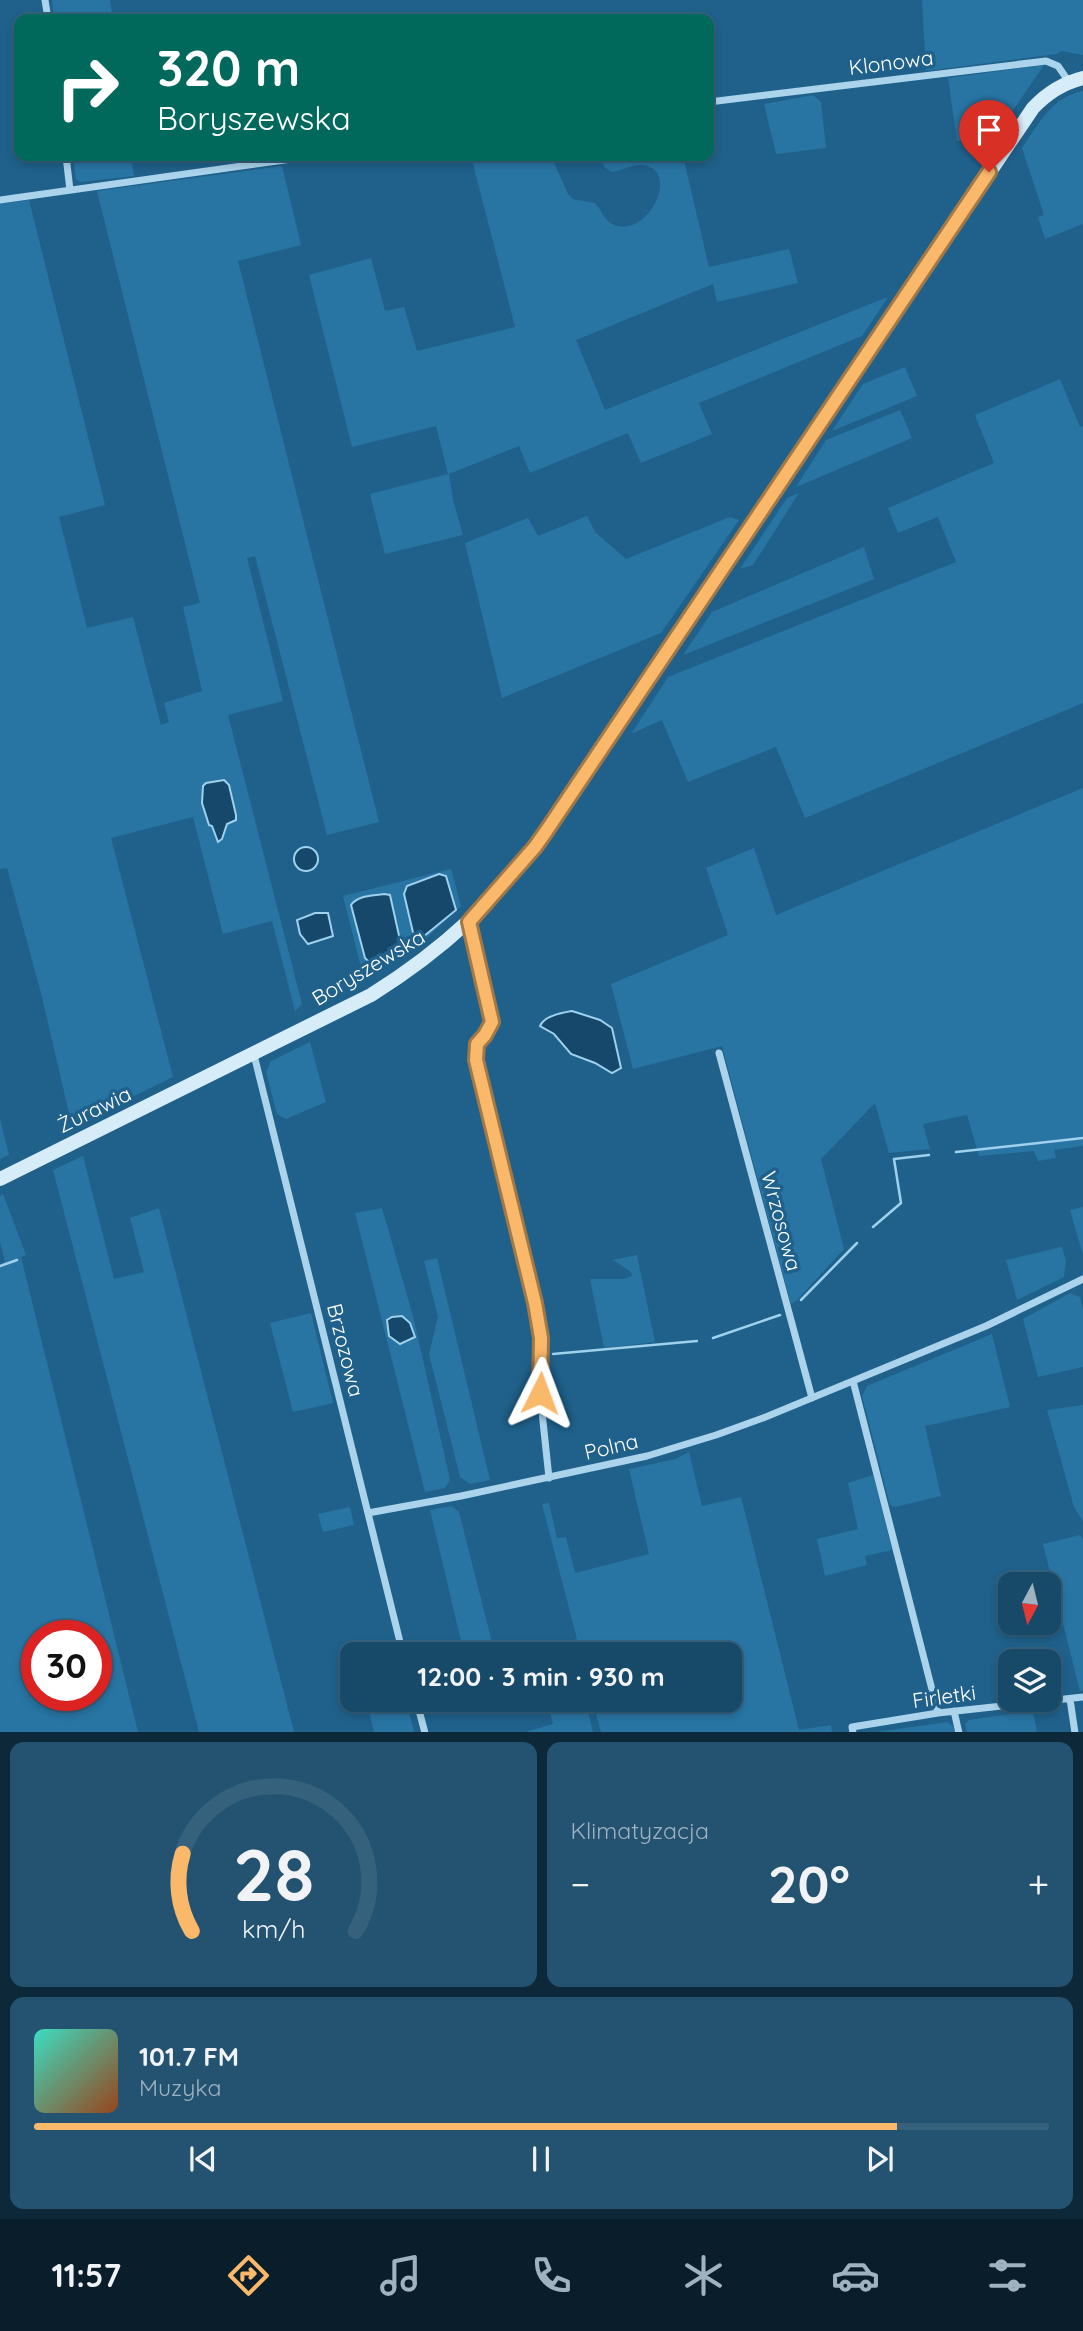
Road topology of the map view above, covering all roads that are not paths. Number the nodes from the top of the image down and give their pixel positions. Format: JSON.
{"nodes":[{"id":1,"x":1076,"y":80,"type":"edge"},
{"id":2,"x":714,"y":101,"type":"edge"},
{"id":3,"x":67,"y":161,"type":"edge"},
{"id":4,"x":277,"y":161,"type":"edge"},
{"id":5,"x":70,"y":190,"type":"junction"},
{"id":6,"x":0,"y":200,"type":"edge"},
{"id":7,"x":469,"y":922,"type":"junction"},
{"id":8,"x":719,"y":1052,"type":"dead end"},
{"id":9,"x":254,"y":1055,"type":"junction"},
{"id":10,"x":207,"y":1077,"type":"joint"},
{"id":11,"x":0,"y":1179,"type":"edge"},
{"id":12,"x":1083,"y":1279,"type":"edge"},
{"id":13,"x":853,"y":1381,"type":"junction"},
{"id":14,"x":812,"y":1398,"type":"junction"},
{"id":15,"x":549,"y":1478,"type":"junction"},
{"id":16,"x":368,"y":1513,"type":"junction"},
{"id":17,"x":400,"y":1642,"type":"edge"},
{"id":18,"x":1083,"y":1697,"type":"edge"},
{"id":19,"x":1070,"y":1699,"type":"junction"},
{"id":20,"x":420,"y":1712,"type":"edge"},
{"id":21,"x":954,"y":1712,"type":"junction"},
{"id":22,"x":938,"y":1713,"type":"junction"},
{"id":23,"x":852,"y":1730,"type":"edge"},
{"id":24,"x":425,"y":1732,"type":"edge"},
{"id":25,"x":959,"y":1732,"type":"edge"},
{"id":26,"x":1075,"y":1732,"type":"edge"}],
"edges":[{"from":1,"to":2,"type":"street","name":"Klonowa"},
{"from":1,"to":7,"type":"main road","name":"Boryszewska"},
{"from":3,"to":5,"type":"street"},
{"from":4,"to":5,"type":"street"},
{"from":5,"to":6,"type":"street"},
{"from":7,"to":9,"type":"main road","name":"Boryszewska"},
{"from":7,"to":15,"type":"street"},
{"from":8,"to":14,"type":"street","name":"Wrzosowa"},
{"from":9,"to":10,"type":"main road","name":"Boryszewska"},
{"from":9,"to":16,"type":"street","name":"Brzozowa"},
{"from":10,"to":11,"type":"main road","name":"Żurawia"},
{"from":12,"to":13,"type":"street","name":"Polna"},
{"from":13,"to":14,"type":"street","name":"Polna"},
{"from":13,"to":22,"type":"street"},
{"from":14,"to":15,"type":"street","name":"Polna"},
{"from":15,"to":16,"type":"street","name":"Polna"},
{"from":16,"to":17,"type":"street","name":"Brzozowa"},
{"from":18,"to":19,"type":"street","name":"Firletki"},
{"from":19,"to":21,"type":"street","name":"Firletki"},
{"from":19,"to":26,"type":"street"},
{"from":20,"to":24,"type":"street"},
{"from":21,"to":22,"type":"street","name":"Firletki"},
{"from":21,"to":25,"type":"street"},
{"from":22,"to":23,"type":"street","name":"Firletki"}]}
